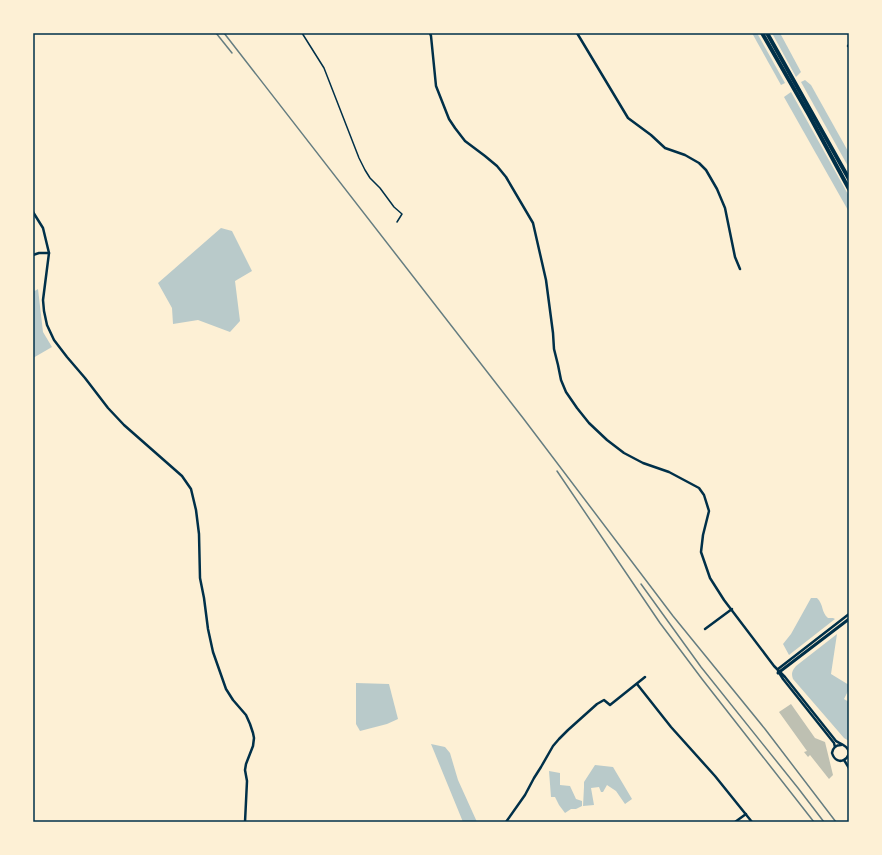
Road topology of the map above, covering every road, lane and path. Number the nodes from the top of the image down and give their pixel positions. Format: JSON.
{"nodes":[{"id":1,"x":302,"y":33,"type":"edge"},
{"id":2,"x":430,"y":33,"type":"edge"},
{"id":3,"x":577,"y":33,"type":"edge"},
{"id":4,"x":762,"y":33,"type":"edge"},
{"id":5,"x":767,"y":33,"type":"edge"},
{"id":6,"x":849,"y":179,"type":"edge"},
{"id":7,"x":849,"y":189,"type":"edge"},
{"id":8,"x":33,"y":212,"type":"edge"},
{"id":9,"x":396,"y":222,"type":"dead end"},
{"id":10,"x":49,"y":253,"type":"junction"},
{"id":11,"x":33,"y":255,"type":"edge"},
{"id":12,"x":740,"y":269,"type":"dead end"},
{"id":13,"x":732,"y":609,"type":"junction"},
{"id":14,"x":849,"y":614,"type":"edge"},
{"id":15,"x":849,"y":619,"type":"edge"},
{"id":16,"x":705,"y":629,"type":"dead end"},
{"id":17,"x":779,"y":671,"type":"junction"},
{"id":18,"x":644,"y":677,"type":"dead end"},
{"id":19,"x":637,"y":684,"type":"junction"},
{"id":20,"x":840,"y":745,"type":"junction"},
{"id":21,"x":835,"y":747,"type":"junction"},
{"id":22,"x":844,"y":760,"type":"junction"},
{"id":23,"x":849,"y":768,"type":"edge"},
{"id":24,"x":746,"y":814,"type":"junction"},
{"id":25,"x":245,"y":822,"type":"edge"},
{"id":26,"x":506,"y":822,"type":"edge"},
{"id":27,"x":735,"y":822,"type":"edge"},
{"id":28,"x":752,"y":822,"type":"edge"}],
"edges":[{"from":1,"to":9,"type":"lane"},
{"from":2,"to":13,"type":"street"},
{"from":3,"to":12,"type":"street"},
{"from":4,"to":7,"type":"main road"},
{"from":5,"to":6,"type":"main road"},
{"from":8,"to":10,"type":"street"},
{"from":10,"to":11,"type":"street"},
{"from":10,"to":25,"type":"street"},
{"from":13,"to":16,"type":"street"},
{"from":13,"to":17,"type":"street"},
{"from":14,"to":17,"type":"street"},
{"from":15,"to":17,"type":"street"},
{"from":17,"to":20,"type":"street"},
{"from":17,"to":21,"type":"street"},
{"from":18,"to":19,"type":"street"},
{"from":19,"to":24,"type":"street"},
{"from":19,"to":26,"type":"street"},
{"from":20,"to":21,"type":"street"},
{"from":20,"to":22,"type":"street"},
{"from":21,"to":22,"type":"street"},
{"from":22,"to":23,"type":"street"},
{"from":24,"to":27,"type":"street"},
{"from":24,"to":28,"type":"street"}]}
